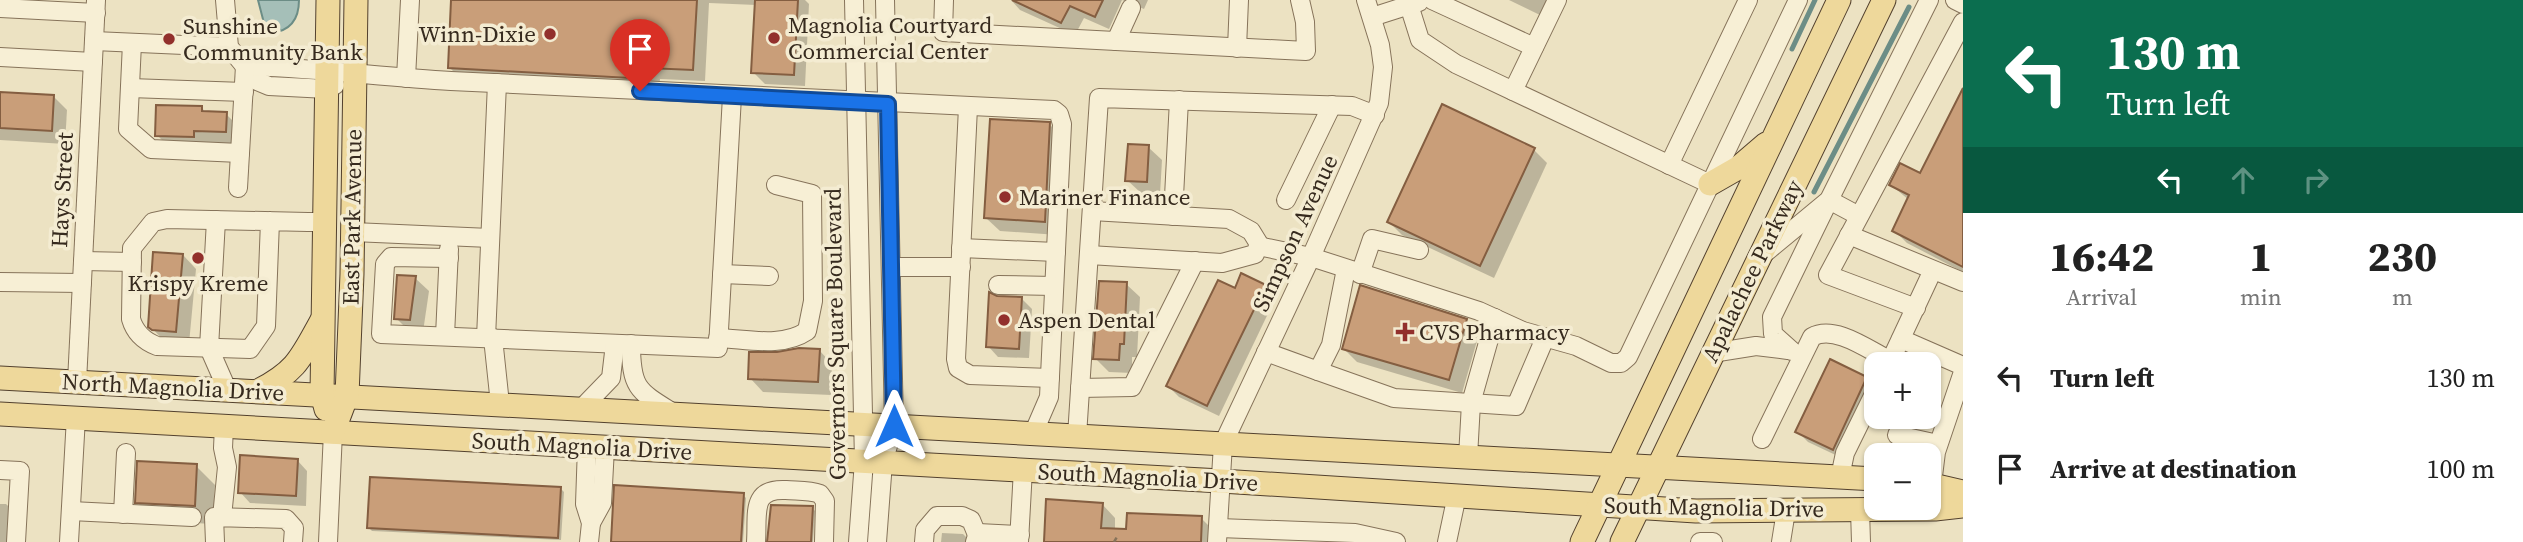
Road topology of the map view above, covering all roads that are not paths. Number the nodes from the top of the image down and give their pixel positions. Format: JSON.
{"nodes":[{"id":1,"x":225,"y":0,"type":"edge"},
{"id":2,"x":328,"y":0,"type":"edge"},
{"id":3,"x":356,"y":0,"type":"edge"},
{"id":4,"x":410,"y":0,"type":"edge"},
{"id":5,"x":854,"y":0,"type":"edge"},
{"id":6,"x":885,"y":0,"type":"edge"},
{"id":7,"x":944,"y":0,"type":"edge"},
{"id":8,"x":1239,"y":0,"type":"edge"},
{"id":9,"x":1300,"y":0,"type":"edge"},
{"id":10,"x":1432,"y":0,"type":"edge"},
{"id":11,"x":1557,"y":0,"type":"edge"},
{"id":12,"x":1748,"y":0,"type":"edge"},
{"id":13,"x":1798,"y":0,"type":"edge"},
{"id":14,"x":1839,"y":0,"type":"edge"},
{"id":15,"x":1884,"y":0,"type":"edge"},
{"id":16,"x":1929,"y":0,"type":"edge"},
{"id":17,"x":1955,"y":0,"type":"edge"},
{"id":18,"x":1417,"y":2,"type":"edge"},
{"id":19,"x":1963,"y":4,"type":"edge"},
{"id":20,"x":96,"y":6,"type":"edge"},
{"id":21,"x":1464,"y":7,"type":"edge"},
{"id":22,"x":0,"y":8,"type":"edge"},
{"id":23,"x":1130,"y":8,"type":"dead end"},
{"id":24,"x":1369,"y":8,"type":"edge"},
{"id":25,"x":1963,"y":23,"type":"edge"},
{"id":26,"x":94,"y":41,"type":"junction"},
{"id":27,"x":1116,"y":41,"type":"junction"},
{"id":28,"x":132,"y":43,"type":"junction"},
{"id":29,"x":229,"y":47,"type":"junction"},
{"id":30,"x":1534,"y":47,"type":"junction"},
{"id":31,"x":1237,"y":48,"type":"junction"},
{"id":32,"x":0,"y":57,"type":"edge"},
{"id":33,"x":93,"y":62,"type":"junction"},
{"id":34,"x":245,"y":66,"type":"junction"},
{"id":35,"x":354,"y":75,"type":"junction"},
{"id":36,"x":406,"y":78,"type":"junction"},
{"id":37,"x":327,"y":79,"type":"junction"},
{"id":38,"x":497,"y":83,"type":"junction"},
{"id":39,"x":130,"y":88,"type":"junction"},
{"id":40,"x":1513,"y":91,"type":"junction"},
{"id":41,"x":244,"y":92,"type":"junction"},
{"id":42,"x":732,"y":96,"type":"junction"},
{"id":43,"x":1179,"y":100,"type":"junction"},
{"id":44,"x":856,"y":103,"type":"junction"},
{"id":45,"x":888,"y":104,"type":"junction"},
{"id":46,"x":1332,"y":105,"type":"junction"},
{"id":47,"x":968,"y":107,"type":"junction"},
{"id":48,"x":1375,"y":115,"type":"junction"},
{"id":49,"x":1779,"y":128,"type":"junction"},
{"id":50,"x":240,"y":153,"type":"junction"},
{"id":51,"x":1669,"y":164,"type":"junction"},
{"id":52,"x":1710,"y":184,"type":"junction"},
{"id":53,"x":776,"y":185,"type":"dead end"},
{"id":54,"x":238,"y":188,"type":"dead end"},
{"id":55,"x":1286,"y":200,"type":"dead end"},
{"id":56,"x":1829,"y":200,"type":"junction"},
{"id":57,"x":1092,"y":211,"type":"junction"},
{"id":58,"x":1173,"y":216,"type":"junction"},
{"id":59,"x":1859,"y":216,"type":"junction"},
{"id":60,"x":216,"y":220,"type":"junction"},
{"id":61,"x":270,"y":221,"type":"junction"},
{"id":62,"x":324,"y":222,"type":"junction"},
{"id":63,"x":353,"y":232,"type":"junction"},
{"id":64,"x":1849,"y":235,"type":"junction"},
{"id":65,"x":450,"y":237,"type":"junction"},
{"id":66,"x":490,"y":239,"type":"junction"},
{"id":67,"x":1258,"y":246,"type":"junction"},
{"id":68,"x":961,"y":248,"type":"junction"},
{"id":69,"x":1419,"y":250,"type":"dead end"},
{"id":70,"x":1056,"y":252,"type":"junction"},
{"id":71,"x":1089,"y":255,"type":"junction"},
{"id":72,"x":1311,"y":257,"type":"junction"},
{"id":73,"x":449,"y":258,"type":"junction"},
{"id":74,"x":83,"y":261,"type":"junction"},
{"id":75,"x":1195,"y":261,"type":"junction"},
{"id":76,"x":1756,"y":261,"type":"junction"},
{"id":77,"x":132,"y":262,"type":"junction"},
{"id":78,"x":892,"y":267,"type":"junction"},
{"id":79,"x":961,"y":267,"type":"junction"},
{"id":80,"x":1353,"y":271,"type":"junction"},
{"id":81,"x":1933,"y":272,"type":"junction"},
{"id":82,"x":722,"y":274,"type":"junction"},
{"id":83,"x":769,"y":276,"type":"dead end"},
{"id":84,"x":0,"y":282,"type":"edge"},
{"id":85,"x":1963,"y":282,"type":"edge"},
{"id":86,"x":82,"y":283,"type":"junction"},
{"id":87,"x":998,"y":285,"type":"dead end"},
{"id":88,"x":1054,"y":286,"type":"junction"},
{"id":89,"x":1916,"y":308,"type":"junction"},
{"id":90,"x":1495,"y":317,"type":"junction"},
{"id":91,"x":323,"y":318,"type":"junction"},
{"id":92,"x":445,"y":336,"type":"junction"},
{"id":93,"x":489,"y":338,"type":"junction"},
{"id":94,"x":718,"y":338,"type":"junction"},
{"id":95,"x":1545,"y":338,"type":"junction"},
{"id":96,"x":1901,"y":339,"type":"junction"},
{"id":97,"x":623,"y":344,"type":"junction"},
{"id":98,"x":209,"y":348,"type":"junction"},
{"id":99,"x":1266,"y":352,"type":"junction"},
{"id":100,"x":1867,"y":352,"type":"edge"},
{"id":101,"x":1895,"y":352,"type":"edge"},
{"id":102,"x":1920,"y":352,"type":"edge"},
{"id":103,"x":1713,"y":353,"type":"junction"},
{"id":104,"x":1797,"y":354,"type":"junction"},
{"id":105,"x":1941,"y":362,"type":"edge"},
{"id":106,"x":1963,"y":366,"type":"edge"},
{"id":107,"x":1318,"y":371,"type":"junction"},
{"id":108,"x":1963,"y":372,"type":"edge"},
{"id":109,"x":0,"y":378,"type":"edge"},
{"id":110,"x":1050,"y":378,"type":"junction"},
{"id":111,"x":77,"y":382,"type":"junction"},
{"id":112,"x":1080,"y":387,"type":"junction"},
{"id":113,"x":227,"y":389,"type":"junction"},
{"id":114,"x":258,"y":391,"type":"junction"},
{"id":115,"x":322,"y":394,"type":"junction"},
{"id":116,"x":347,"y":395,"type":"junction"},
{"id":117,"x":1471,"y":403,"type":"junction"},
{"id":118,"x":500,"y":404,"type":"junction"},
{"id":119,"x":580,"y":409,"type":"junction"},
{"id":120,"x":0,"y":414,"type":"edge"},
{"id":121,"x":675,"y":414,"type":"junction"},
{"id":122,"x":1864,"y":414,"type":"edge"},
{"id":123,"x":76,"y":417,"type":"junction"},
{"id":124,"x":862,"y":425,"type":"junction"},
{"id":125,"x":224,"y":426,"type":"junction"},
{"id":126,"x":894,"y":426,"type":"junction"},
{"id":127,"x":1900,"y":429,"type":"edge"},
{"id":128,"x":333,"y":432,"type":"junction"},
{"id":129,"x":1032,"y":434,"type":"junction"},
{"id":130,"x":1077,"y":436,"type":"junction"},
{"id":131,"x":1762,"y":439,"type":"dead end"},
{"id":132,"x":1933,"y":443,"type":"edge"},
{"id":133,"x":1938,"y":443,"type":"edge"},
{"id":134,"x":1223,"y":444,"type":"junction"},
{"id":135,"x":596,"y":447,"type":"junction"},
{"id":136,"x":126,"y":453,"type":"dead end"},
{"id":137,"x":1468,"y":457,"type":"junction"},
{"id":138,"x":874,"y":462,"type":"junction"},
{"id":139,"x":1619,"y":466,"type":"junction"},
{"id":140,"x":1658,"y":467,"type":"junction"},
{"id":141,"x":1023,"y":469,"type":"junction"},
{"id":142,"x":0,"y":470,"type":"edge"},
{"id":143,"x":1840,"y":477,"type":"junction"},
{"id":144,"x":1864,"y":478,"type":"edge"},
{"id":145,"x":1222,"y":481,"type":"junction"},
{"id":146,"x":1941,"y":487,"type":"edge"},
{"id":147,"x":1963,"y":492,"type":"edge"},
{"id":148,"x":1457,"y":495,"type":"junction"},
{"id":149,"x":1599,"y":505,"type":"junction"},
{"id":150,"x":1963,"y":506,"type":"edge"},
{"id":151,"x":1639,"y":507,"type":"junction"},
{"id":152,"x":1860,"y":510,"type":"junction"},
{"id":153,"x":71,"y":511,"type":"junction"},
{"id":154,"x":1786,"y":511,"type":"junction"},
{"id":155,"x":122,"y":514,"type":"junction"},
{"id":156,"x":192,"y":517,"type":"dead end"},
{"id":157,"x":222,"y":517,"type":"junction"},
{"id":158,"x":1218,"y":535,"type":"edge"},
{"id":159,"x":1280,"y":536,"type":"edge"},
{"id":160,"x":978,"y":539,"type":"edge"},
{"id":161,"x":1020,"y":539,"type":"edge"},
{"id":162,"x":16,"y":542,"type":"edge"},
{"id":163,"x":69,"y":542,"type":"edge"},
{"id":164,"x":215,"y":542,"type":"edge"},
{"id":165,"x":293,"y":542,"type":"edge"},
{"id":166,"x":328,"y":542,"type":"edge"},
{"id":167,"x":589,"y":542,"type":"edge"},
{"id":168,"x":756,"y":542,"type":"edge"},
{"id":169,"x":824,"y":542,"type":"edge"},
{"id":170,"x":858,"y":542,"type":"edge"},
{"id":171,"x":877,"y":542,"type":"edge"},
{"id":172,"x":924,"y":542,"type":"edge"},
{"id":173,"x":1396,"y":542,"type":"edge"},
{"id":174,"x":1447,"y":542,"type":"edge"},
{"id":175,"x":1582,"y":542,"type":"edge"},
{"id":176,"x":1622,"y":542,"type":"edge"},
{"id":177,"x":1700,"y":542,"type":"edge"},
{"id":178,"x":1713,"y":542,"type":"edge"},
{"id":179,"x":1781,"y":542,"type":"edge"},
{"id":180,"x":1861,"y":542,"type":"edge"}],
"edges":[{"from":1,"to":29,"type":"street"},
{"from":2,"to":37,"type":"main road","name":"East Park Avenue"},
{"from":3,"to":35,"type":"main road","name":"East Park Avenue"},
{"from":4,"to":36,"type":"street"},
{"from":5,"to":44,"type":"street","name":"Governors Square Boulevard"},
{"from":6,"to":45,"type":"street","name":"Governors Square Boulevard"},
{"from":7,"to":27,"type":"street"},
{"from":8,"to":31,"type":"street"},
{"from":9,"to":31,"type":"street"},
{"from":10,"to":21,"type":"street"},
{"from":11,"to":30,"type":"street"},
{"from":12,"to":51,"type":"street"},
{"from":13,"to":52,"type":"street"},
{"from":14,"to":49,"type":"main road","name":"Apalachee Parkway"},
{"from":15,"to":76,"type":"main road","name":"Apalachee Parkway"},
{"from":16,"to":56,"type":"street"},
{"from":17,"to":19,"type":"street"},
{"from":18,"to":24,"type":"street"},
{"from":18,"to":40,"type":"street"},
{"from":20,"to":22,"type":"street"},
{"from":20,"to":26,"type":"street","name":"Hays Street"},
{"from":21,"to":30,"type":"street"},
{"from":23,"to":27,"type":"street"},
{"from":24,"to":48,"type":"street","name":"Simpson Avenue"},
{"from":25,"to":59,"type":"street"},
{"from":26,"to":28,"type":"street"},
{"from":26,"to":33,"type":"street","name":"Hays Street"},
{"from":27,"to":31,"type":"street"},
{"from":28,"to":29,"type":"street"},
{"from":28,"to":39,"type":"street"},
{"from":29,"to":34,"type":"street"},
{"from":30,"to":40,"type":"street"},
{"from":32,"to":33,"type":"street"},
{"from":33,"to":74,"type":"street","name":"Hays Street"},
{"from":34,"to":37,"type":"street"},
{"from":34,"to":41,"type":"street"},
{"from":35,"to":36,"type":"street"},
{"from":35,"to":37,"type":"street"},
{"from":35,"to":63,"type":"main road","name":"East Park Avenue"},
{"from":36,"to":38,"type":"street"},
{"from":37,"to":62,"type":"main road","name":"East Park Avenue"},
{"from":38,"to":42,"type":"street"},
{"from":38,"to":66,"type":"street"},
{"from":39,"to":41,"type":"street"},
{"from":39,"to":50,"type":"street"},
{"from":40,"to":51,"type":"street"},
{"from":41,"to":50,"type":"street"},
{"from":42,"to":44,"type":"street"},
{"from":42,"to":82,"type":"street"},
{"from":43,"to":46,"type":"street"},
{"from":43,"to":57,"type":"street"},
{"from":43,"to":58,"type":"street"},
{"from":44,"to":45,"type":"street"},
{"from":44,"to":124,"type":"street","name":"Governors Square Boulevard"},
{"from":45,"to":47,"type":"street"},
{"from":45,"to":78,"type":"street","name":"Governors Square Boulevard"},
{"from":46,"to":48,"type":"street"},
{"from":46,"to":55,"type":"street"},
{"from":47,"to":68,"type":"street"},
{"from":47,"to":70,"type":"street"},
{"from":48,"to":72,"type":"street","name":"Simpson Avenue"},
{"from":49,"to":52,"type":"main road"},
{"from":49,"to":139,"type":"main road","name":"Apalachee Parkway"},
{"from":50,"to":54,"type":"street"},
{"from":51,"to":52,"type":"street"},
{"from":52,"to":95,"type":"street"},
{"from":53,"to":94,"type":"street"},
{"from":56,"to":59,"type":"street"},
{"from":56,"to":76,"type":"street"},
{"from":56,"to":104,"type":"street"},
{"from":57,"to":58,"type":"street"},
{"from":57,"to":71,"type":"street"},
{"from":58,"to":67,"type":"street"},
{"from":59,"to":64,"type":"street"},
{"from":60,"to":61,"type":"street"},
{"from":60,"to":77,"type":"street"},
{"from":60,"to":98,"type":"street"},
{"from":61,"to":62,"type":"street"},
{"from":61,"to":98,"type":"street"},
{"from":62,"to":91,"type":"main road","name":"East Park Avenue"},
{"from":63,"to":65,"type":"street"},
{"from":63,"to":116,"type":"main road","name":"East Park Avenue"},
{"from":64,"to":81,"type":"street"},
{"from":64,"to":89,"type":"street"},
{"from":65,"to":66,"type":"street"},
{"from":65,"to":73,"type":"street"},
{"from":66,"to":93,"type":"street"},
{"from":67,"to":72,"type":"street"},
{"from":67,"to":75,"type":"street"},
{"from":68,"to":70,"type":"street"},
{"from":68,"to":79,"type":"street"},
{"from":69,"to":80,"type":"street"},
{"from":70,"to":88,"type":"street"},
{"from":71,"to":75,"type":"street"},
{"from":71,"to":112,"type":"street"},
{"from":72,"to":80,"type":"street"},
{"from":72,"to":99,"type":"street","name":"Simpson Avenue"},
{"from":73,"to":92,"type":"street"},
{"from":73,"to":92,"type":"street"},
{"from":74,"to":77,"type":"street"},
{"from":74,"to":86,"type":"street","name":"Hays Street"},
{"from":75,"to":112,"type":"street"},
{"from":76,"to":103,"type":"main road","name":"Apalachee Parkway"},
{"from":77,"to":98,"type":"street"},
{"from":78,"to":79,"type":"street"},
{"from":78,"to":126,"type":"street","name":"Governors Square Boulevard"},
{"from":79,"to":110,"type":"street"},
{"from":80,"to":90,"type":"street"},
{"from":80,"to":107,"type":"street"},
{"from":81,"to":85,"type":"street"},
{"from":81,"to":89,"type":"street"},
{"from":82,"to":83,"type":"street"},
{"from":82,"to":94,"type":"street"},
{"from":84,"to":86,"type":"street"},
{"from":86,"to":111,"type":"street","name":"Hays Street"},
{"from":87,"to":88,"type":"street"},
{"from":88,"to":110,"type":"street"},
{"from":89,"to":96,"type":"street"},
{"from":90,"to":95,"type":"street"},
{"from":90,"to":117,"type":"street"},
{"from":91,"to":114,"type":"main road"},
{"from":91,"to":115,"type":"main road","name":"East Park Avenue"},
{"from":92,"to":93,"type":"street"},
{"from":93,"to":97,"type":"street"},
{"from":93,"to":118,"type":"street"},
{"from":94,"to":97,"type":"street"},
{"from":95,"to":117,"type":"street"},
{"from":96,"to":101,"type":"street"},
{"from":96,"to":102,"type":"street"},
{"from":97,"to":119,"type":"street"},
{"from":97,"to":121,"type":"street"},
{"from":98,"to":113,"type":"street"},
{"from":99,"to":107,"type":"street"},
{"from":99,"to":134,"type":"street","name":"Simpson Avenue"},
{"from":100,"to":104,"type":"street"},
{"from":103,"to":104,"type":"street"},
{"from":103,"to":140,"type":"main road","name":"Apalachee Parkway"},
{"from":104,"to":131,"type":"street"},
{"from":105,"to":106,"type":"street"},
{"from":107,"to":117,"type":"street"},
{"from":108,"to":133,"type":"street"},
{"from":109,"to":111,"type":"main road","name":"North Magnolia Drive"},
{"from":110,"to":129,"type":"street"},
{"from":111,"to":113,"type":"main road","name":"North Magnolia Drive"},
{"from":112,"to":130,"type":"street"},
{"from":113,"to":114,"type":"main road","name":"North Magnolia Drive"},
{"from":114,"to":115,"type":"main road","name":"North Magnolia Drive"},
{"from":115,"to":116,"type":"main road","name":"North Magnolia Drive"},
{"from":115,"to":128,"type":"main road","name":"East Park Avenue"},
{"from":116,"to":118,"type":"main road","name":"South Magnolia Drive"},
{"from":116,"to":128,"type":"main road","name":"East Park Avenue"},
{"from":117,"to":137,"type":"street"},
{"from":118,"to":119,"type":"main road","name":"South Magnolia Drive"},
{"from":119,"to":121,"type":"main road","name":"South Magnolia Drive"},
{"from":120,"to":123,"type":"main road","name":"North Magnolia Drive"},
{"from":121,"to":124,"type":"main road","name":"South Magnolia Drive"},
{"from":122,"to":143,"type":"street"},
{"from":123,"to":125,"type":"main road","name":"North Magnolia Drive"},
{"from":123,"to":153,"type":"street"},
{"from":124,"to":126,"type":"main road","name":"South Magnolia Drive"},
{"from":124,"to":138,"type":"street","name":"Governors Square Boulevard"},
{"from":125,"to":128,"type":"main road","name":"North Magnolia Drive"},
{"from":125,"to":157,"type":"street"},
{"from":126,"to":129,"type":"main road","name":"South Magnolia Drive"},
{"from":126,"to":138,"type":"street","name":"Governors Square Boulevard"},
{"from":127,"to":132,"type":"street"},
{"from":128,"to":135,"type":"main road","name":"South Magnolia Drive"},
{"from":128,"to":166,"type":"street","name":"East Park Avenue"},
{"from":129,"to":130,"type":"main road","name":"South Magnolia Drive"},
{"from":130,"to":134,"type":"main road","name":"South Magnolia Drive"},
{"from":134,"to":137,"type":"main road","name":"South Magnolia Drive"},
{"from":134,"to":145,"type":"street","name":"Simpson Avenue"},
{"from":135,"to":138,"type":"main road","name":"South Magnolia Drive"},
{"from":135,"to":167,"type":"street"},
{"from":136,"to":155,"type":"street"},
{"from":137,"to":139,"type":"main road","name":"South Magnolia Drive"},
{"from":138,"to":141,"type":"main road","name":"South Magnolia Drive"},
{"from":138,"to":170,"type":"street","name":"Governors Square Boulevard"},
{"from":138,"to":171,"type":"street","name":"Governors Square Boulevard"},
{"from":139,"to":140,"type":"main road","name":"South Magnolia Drive"},
{"from":139,"to":149,"type":"main road","name":"Apalachee Parkway"},
{"from":140,"to":143,"type":"main road","name":"South Magnolia Drive"},
{"from":140,"to":151,"type":"main road","name":"Apalachee Parkway"},
{"from":141,"to":145,"type":"main road","name":"South Magnolia Drive"},
{"from":141,"to":161,"type":"street"},
{"from":142,"to":162,"type":"street"},
{"from":143,"to":144,"type":"main road","name":"South Magnolia Drive"},
{"from":145,"to":148,"type":"main road","name":"South Magnolia Drive"},
{"from":145,"to":158,"type":"street","name":"Simpson Avenue"},
{"from":146,"to":147,"type":"main road"},
{"from":148,"to":149,"type":"main road","name":"South Magnolia Drive"},
{"from":148,"to":174,"type":"street"},
{"from":149,"to":151,"type":"main road","name":"South Magnolia Drive"},
{"from":149,"to":175,"type":"main road","name":"Apalachee Parkway"},
{"from":150,"to":152,"type":"main road","name":"South Magnolia Drive"},
{"from":151,"to":154,"type":"main road","name":"South Magnolia Drive"},
{"from":151,"to":176,"type":"main road","name":"Apalachee Parkway"},
{"from":152,"to":154,"type":"main road","name":"South Magnolia Drive"},
{"from":152,"to":180,"type":"street"},
{"from":153,"to":155,"type":"street"},
{"from":153,"to":163,"type":"street"},
{"from":154,"to":179,"type":"street"},
{"from":155,"to":156,"type":"street"},
{"from":157,"to":164,"type":"street"},
{"from":157,"to":165,"type":"street"},
{"from":158,"to":159,"type":"street"},
{"from":159,"to":173,"type":"street"},
{"from":160,"to":161,"type":"street"},
{"from":160,"to":172,"type":"street"},
{"from":168,"to":169,"type":"street"},
{"from":177,"to":178,"type":"street"}]}
